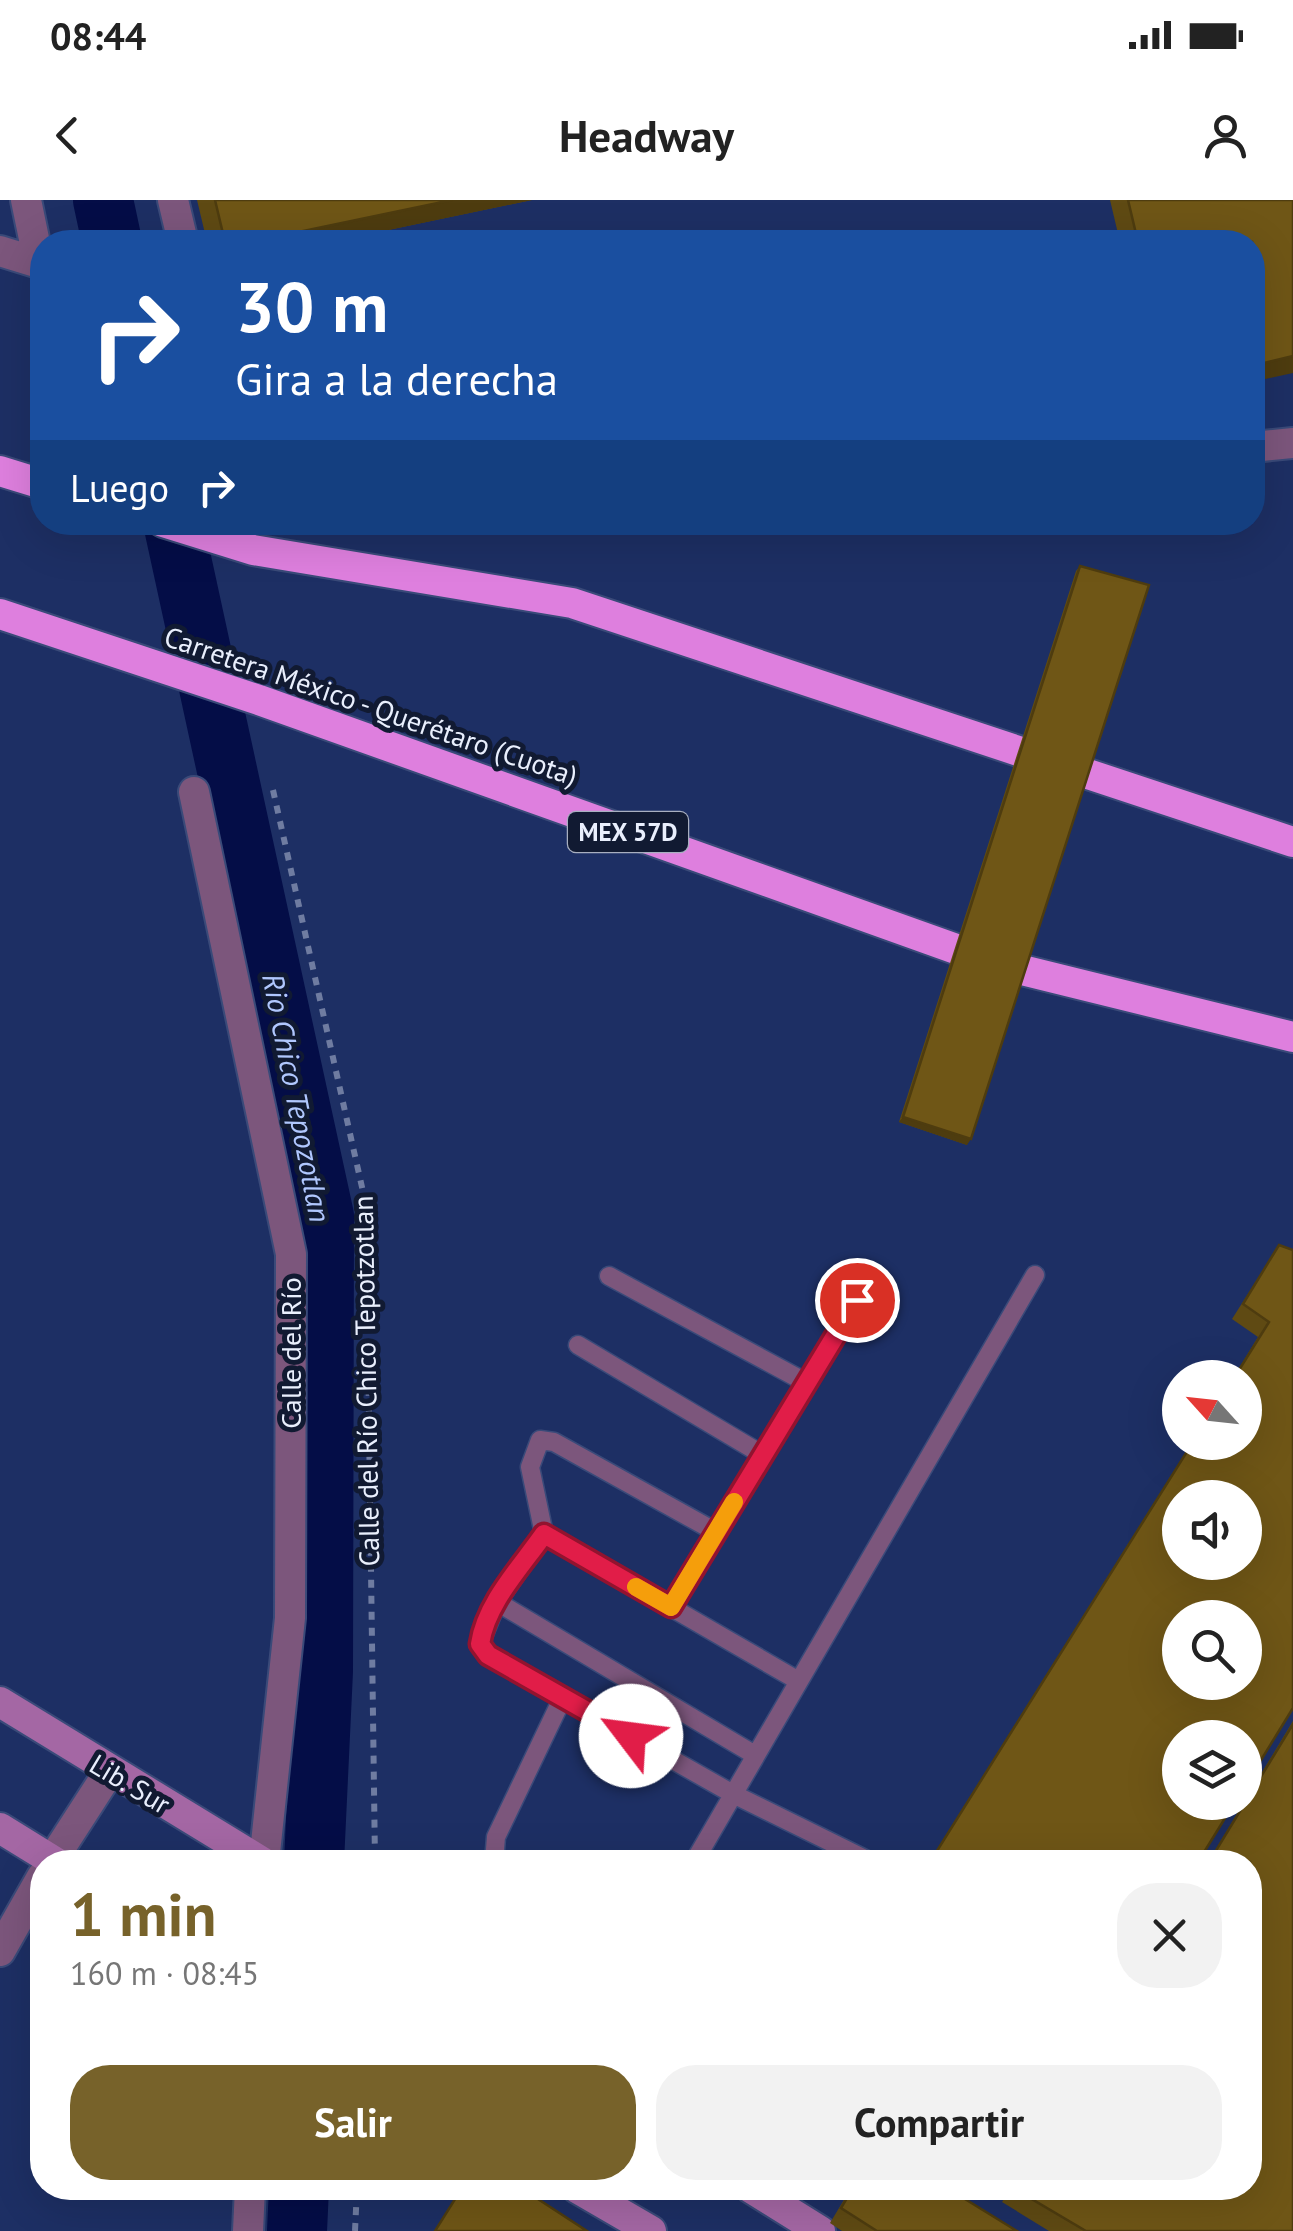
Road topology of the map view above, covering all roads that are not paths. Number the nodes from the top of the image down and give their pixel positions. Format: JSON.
{"nodes":[{"id":1,"x":26,"y":200,"type":"edge"},
{"id":2,"x":173,"y":200,"type":"edge"},
{"id":3,"x":33,"y":230,"type":"edge"},
{"id":4,"x":180,"y":230,"type":"edge"},
{"id":5,"x":0,"y":250,"type":"edge"},
{"id":6,"x":30,"y":260,"type":"edge"},
{"id":7,"x":1293,"y":442,"type":"edge"},
{"id":8,"x":1265,"y":445,"type":"edge"},
{"id":9,"x":0,"y":471,"type":"edge"},
{"id":10,"x":30,"y":480,"type":"edge"},
{"id":11,"x":205,"y":535,"type":"edge"},
{"id":12,"x":0,"y":614,"type":"edge"},
{"id":13,"x":194,"y":792,"type":"dead end"},
{"id":14,"x":1293,"y":842,"type":"edge"},
{"id":15,"x":1293,"y":1037,"type":"edge"},
{"id":16,"x":1035,"y":1275,"type":"dead end"},
{"id":17,"x":610,"y":1276,"type":"dead end"},
{"id":18,"x":857,"y":1300,"type":"dead end"},
{"id":19,"x":578,"y":1346,"type":"dead end"},
{"id":20,"x":807,"y":1383,"type":"junction"},
{"id":21,"x":763,"y":1455,"type":"junction"},
{"id":22,"x":716,"y":1532,"type":"junction"},
{"id":23,"x":544,"y":1534,"type":"junction"},
{"id":24,"x":496,"y":1602,"type":"junction"},
{"id":25,"x":671,"y":1607,"type":"junction"},
{"id":26,"x":797,"y":1680,"type":"junction"},
{"id":27,"x":563,"y":1696,"type":"junction"},
{"id":28,"x":0,"y":1702,"type":"edge"},
{"id":29,"x":755,"y":1755,"type":"junction"},
{"id":30,"x":109,"y":1772,"type":"junction"},
{"id":31,"x":733,"y":1794,"type":"junction"},
{"id":32,"x":0,"y":1828,"type":"edge"},
{"id":33,"x":60,"y":1850,"type":"edge"},
{"id":34,"x":242,"y":1850,"type":"edge"},
{"id":35,"x":264,"y":1850,"type":"edge"},
{"id":36,"x":495,"y":1850,"type":"edge"},
{"id":37,"x":701,"y":1850,"type":"edge"},
{"id":38,"x":847,"y":1850,"type":"edge"},
{"id":39,"x":30,"y":1851,"type":"edge"},
{"id":40,"x":30,"y":1900,"type":"edge"},
{"id":41,"x":0,"y":1951,"type":"edge"},
{"id":42,"x":249,"y":2200,"type":"edge"},
{"id":43,"x":606,"y":2200,"type":"edge"},
{"id":44,"x":770,"y":2200,"type":"edge"},
{"id":45,"x":248,"y":2231,"type":"edge"},
{"id":46,"x":651,"y":2231,"type":"edge"},
{"id":47,"x":820,"y":2231,"type":"edge"}],
"edges":[{"from":1,"to":3,"type":"street"},
{"from":2,"to":4,"type":"street"},
{"from":5,"to":6,"type":"street"},
{"from":7,"to":8,"type":"street"},
{"from":9,"to":10,"type":"highway"},
{"from":11,"to":14,"type":"highway"},
{"from":12,"to":15,"type":"highway","name":"Carretera México - Querétaro (Cuota)","number":"MEX 57D"},
{"from":13,"to":35,"type":"street","name":"Calle del Río"},
{"from":16,"to":26,"type":"lane"},
{"from":17,"to":20,"type":"lane"},
{"from":18,"to":20,"type":"lane"},
{"from":19,"to":21,"type":"lane"},
{"from":20,"to":21,"type":"lane"},
{"from":21,"to":22,"type":"lane"},
{"from":22,"to":23,"type":"lane"},
{"from":22,"to":25,"type":"lane"},
{"from":23,"to":24,"type":"lane"},
{"from":23,"to":25,"type":"lane"},
{"from":24,"to":27,"type":"lane"},
{"from":24,"to":29,"type":"lane"},
{"from":25,"to":26,"type":"lane"},
{"from":26,"to":29,"type":"lane"},
{"from":27,"to":31,"type":"lane"},
{"from":27,"to":36,"type":"lane"},
{"from":28,"to":30,"type":"street","name":"Lib. Sur"},
{"from":29,"to":31,"type":"lane"},
{"from":30,"to":33,"type":"street"},
{"from":30,"to":34,"type":"street","name":"Lib. Sur"},
{"from":31,"to":37,"type":"lane"},
{"from":31,"to":38,"type":"lane"},
{"from":32,"to":39,"type":"street"},
{"from":40,"to":41,"type":"street"},
{"from":42,"to":45,"type":"street"},
{"from":43,"to":46,"type":"street"},
{"from":44,"to":47,"type":"street"}]}
